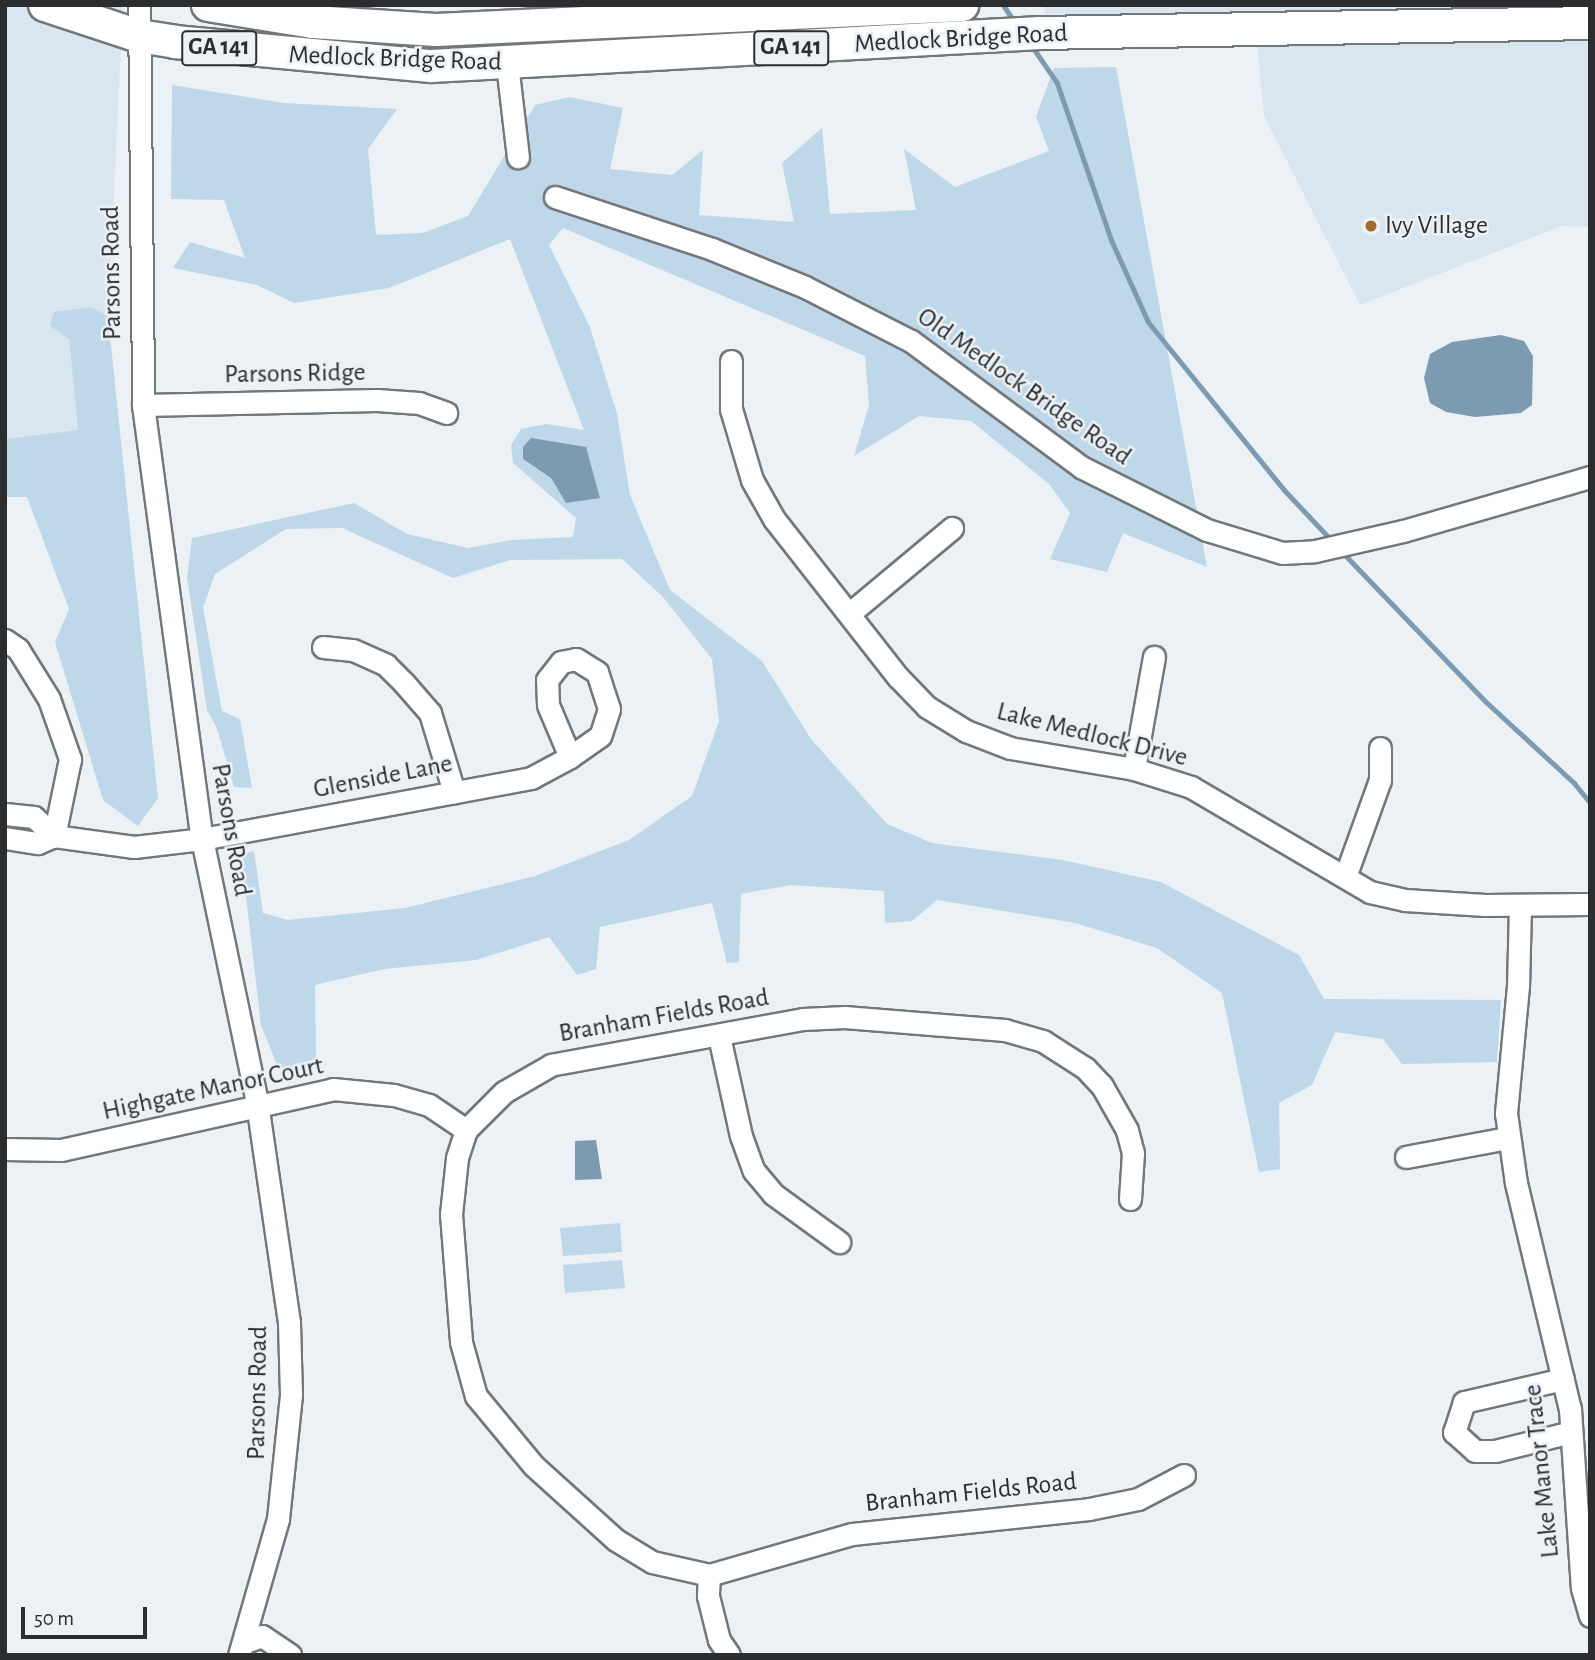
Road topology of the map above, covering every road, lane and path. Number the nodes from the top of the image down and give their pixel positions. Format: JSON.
{"nodes":[{"id":1,"x":45,"y":5,"type":"edge"},
{"id":2,"x":208,"y":5,"type":"edge"},
{"id":3,"x":962,"y":5,"type":"edge"},
{"id":4,"x":139,"y":20,"type":"edge"},
{"id":5,"x":1590,"y":23,"type":"edge"},
{"id":6,"x":506,"y":64,"type":"junction"},
{"id":7,"x":518,"y":157,"type":"dead end"},
{"id":8,"x":555,"y":197,"type":"dead end"},
{"id":9,"x":731,"y":361,"type":"dead end"},
{"id":10,"x":143,"y":405,"type":"junction"},
{"id":11,"x":446,"y":413,"type":"dead end"},
{"id":12,"x":1590,"y":477,"type":"edge"},
{"id":13,"x":952,"y":528,"type":"dead end"},
{"id":14,"x":850,"y":613,"type":"junction"},
{"id":15,"x":5,"y":640,"type":"edge"},
{"id":16,"x":323,"y":647,"type":"dead end"},
{"id":17,"x":1154,"y":657,"type":"dead end"},
{"id":18,"x":1380,"y":748,"type":"dead end"},
{"id":19,"x":570,"y":757,"type":"dead end"},
{"id":20,"x":1134,"y":769,"type":"junction"},
{"id":21,"x":454,"y":792,"type":"junction"},
{"id":22,"x":5,"y":814,"type":"edge"},
{"id":23,"x":54,"y":836,"type":"junction"},
{"id":24,"x":5,"y":838,"type":"edge"},
{"id":25,"x":202,"y":839,"type":"junction"},
{"id":26,"x":1345,"y":877,"type":"junction"},
{"id":27,"x":1590,"y":904,"type":"edge"},
{"id":28,"x":1520,"y":906,"type":"junction"},
{"id":29,"x":719,"y":1036,"type":"junction"},
{"id":30,"x":257,"y":1104,"type":"junction"},
{"id":31,"x":466,"y":1130,"type":"junction"},
{"id":32,"x":1508,"y":1139,"type":"junction"},
{"id":33,"x":5,"y":1149,"type":"edge"},
{"id":34,"x":1406,"y":1157,"type":"dead end"},
{"id":35,"x":1130,"y":1199,"type":"dead end"},
{"id":36,"x":839,"y":1242,"type":"dead end"},
{"id":37,"x":1563,"y":1379,"type":"junction"},
{"id":38,"x":1571,"y":1432,"type":"junction"},
{"id":39,"x":1184,"y":1475,"type":"dead end"},
{"id":40,"x":709,"y":1575,"type":"junction"},
{"id":41,"x":1590,"y":1616,"type":"edge"},
{"id":42,"x":244,"y":1651,"type":"edge"},
{"id":43,"x":290,"y":1655,"type":"edge"},
{"id":44,"x":729,"y":1655,"type":"edge"}],
"edges":[{"from":1,"to":4,"type":"highway","name":"Medlock Bridge Road","number":"GA 141"},
{"from":2,"to":3,"type":"highway","name":"Medlock Bridge Road","number":"GA 141"},
{"from":4,"to":6,"type":"highway","name":"Medlock Bridge Road","number":"GA 141"},
{"from":4,"to":10,"type":"street","name":"Parsons Road"},
{"from":5,"to":6,"type":"highway","name":"Medlock Bridge Road","number":"GA 141"},
{"from":6,"to":7,"type":"street"},
{"from":8,"to":12,"type":"street","name":"Old Medlock Bridge Road"},
{"from":9,"to":14,"type":"street","name":"Lake Medlock Drive"},
{"from":10,"to":11,"type":"street","name":"Parsons Ridge"},
{"from":10,"to":25,"type":"street","name":"Parsons Road"},
{"from":13,"to":14,"type":"street"},
{"from":14,"to":20,"type":"street","name":"Lake Medlock Drive"},
{"from":15,"to":23,"type":"street"},
{"from":16,"to":21,"type":"street"},
{"from":17,"to":20,"type":"street"},
{"from":18,"to":26,"type":"street"},
{"from":19,"to":21,"type":"street","name":"Glenside Lane"},
{"from":20,"to":26,"type":"street","name":"Lake Medlock Drive"},
{"from":21,"to":25,"type":"street","name":"Glenside Lane"},
{"from":22,"to":23,"type":"street"},
{"from":23,"to":24,"type":"street"},
{"from":23,"to":25,"type":"street","name":"Glenside Lane"},
{"from":25,"to":30,"type":"street","name":"Parsons Road"},
{"from":26,"to":28,"type":"street","name":"Lake Medlock Drive"},
{"from":27,"to":28,"type":"street","name":"Lake Medlock Drive"},
{"from":28,"to":32,"type":"street","name":"Lake Manor Trace"},
{"from":29,"to":31,"type":"street","name":"Branham Fields Road"},
{"from":29,"to":35,"type":"street","name":"Branham Fields Road"},
{"from":29,"to":36,"type":"street"},
{"from":30,"to":31,"type":"street","name":"Highgate Manor Court"},
{"from":30,"to":33,"type":"street","name":"Highgate Manor Court"},
{"from":30,"to":42,"type":"street","name":"Parsons Road"},
{"from":31,"to":40,"type":"street","name":"Branham Fields Road"},
{"from":32,"to":34,"type":"street"},
{"from":32,"to":37,"type":"street","name":"Lake Manor Trace"},
{"from":37,"to":38,"type":"street","name":"Lake Manor Trace"},
{"from":37,"to":38,"type":"street"},
{"from":38,"to":41,"type":"street","name":"Lake Manor Trace"},
{"from":39,"to":40,"type":"street","name":"Branham Fields Road"},
{"from":40,"to":44,"type":"street"},
{"from":42,"to":43,"type":"street"}]}
